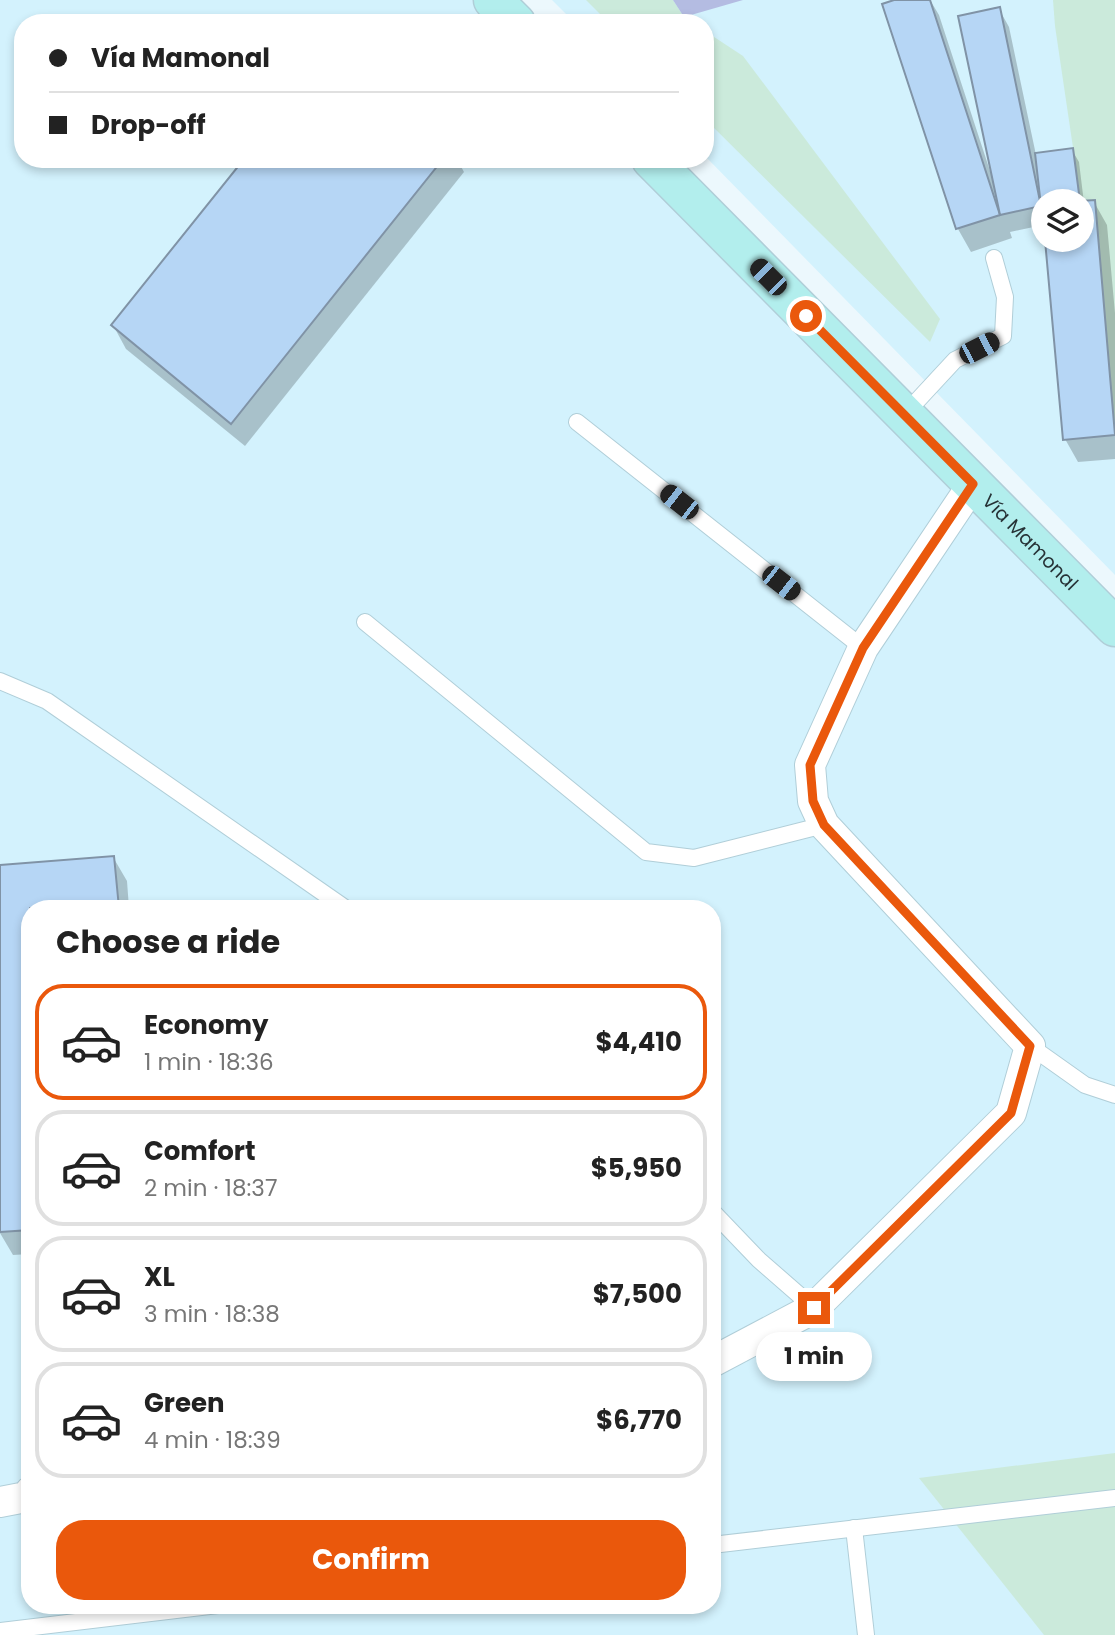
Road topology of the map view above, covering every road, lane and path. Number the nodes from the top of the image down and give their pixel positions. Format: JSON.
{"nodes":[{"id":1,"x":493,"y":0,"type":"edge"},
{"id":2,"x":507,"y":14,"type":"edge"},
{"id":3,"x":660,"y":168,"type":"edge"},
{"id":4,"x":994,"y":258,"type":"dead end"},
{"id":5,"x":904,"y":415,"type":"junction"},
{"id":6,"x":577,"y":422,"type":"dead end"},
{"id":7,"x":973,"y":484,"type":"junction"},
{"id":8,"x":365,"y":622,"type":"dead end"},
{"id":9,"x":1115,"y":628,"type":"edge"},
{"id":10,"x":863,"y":648,"type":"junction"},
{"id":11,"x":0,"y":681,"type":"edge"},
{"id":12,"x":824,"y":825,"type":"junction"},
{"id":13,"x":333,"y":900,"type":"edge"},
{"id":14,"x":1030,"y":1046,"type":"junction"},
{"id":15,"x":1115,"y":1095,"type":"edge"},
{"id":16,"x":721,"y":1220,"type":"edge"},
{"id":17,"x":814,"y":1308,"type":"junction"},
{"id":18,"x":721,"y":1357,"type":"edge"},
{"id":19,"x":1115,"y":1498,"type":"edge"},
{"id":20,"x":854,"y":1528,"type":"junction"},
{"id":21,"x":721,"y":1544,"type":"edge"},
{"id":22,"x":143,"y":1614,"type":"edge"},
{"id":23,"x":0,"y":1631,"type":"edge"},
{"id":24,"x":866,"y":1635,"type":"edge"}],
"edges":[{"from":1,"to":2,"type":"street"},
{"from":3,"to":5,"type":"street","name":"Vía Mamonal"},
{"from":4,"to":5,"type":"lane"},
{"from":5,"to":7,"type":"street","name":"Vía Mamonal"},
{"from":6,"to":10,"type":"lane"},
{"from":7,"to":9,"type":"street","name":"Vía Mamonal"},
{"from":7,"to":10,"type":"street"},
{"from":8,"to":12,"type":"lane"},
{"from":10,"to":12,"type":"street"},
{"from":11,"to":13,"type":"lane"},
{"from":12,"to":14,"type":"street"},
{"from":14,"to":15,"type":"lane"},
{"from":14,"to":17,"type":"street"},
{"from":16,"to":17,"type":"lane"},
{"from":17,"to":18,"type":"street"},
{"from":19,"to":20,"type":"lane"},
{"from":20,"to":21,"type":"lane"},
{"from":20,"to":24,"type":"lane"},
{"from":22,"to":23,"type":"lane"}]}
